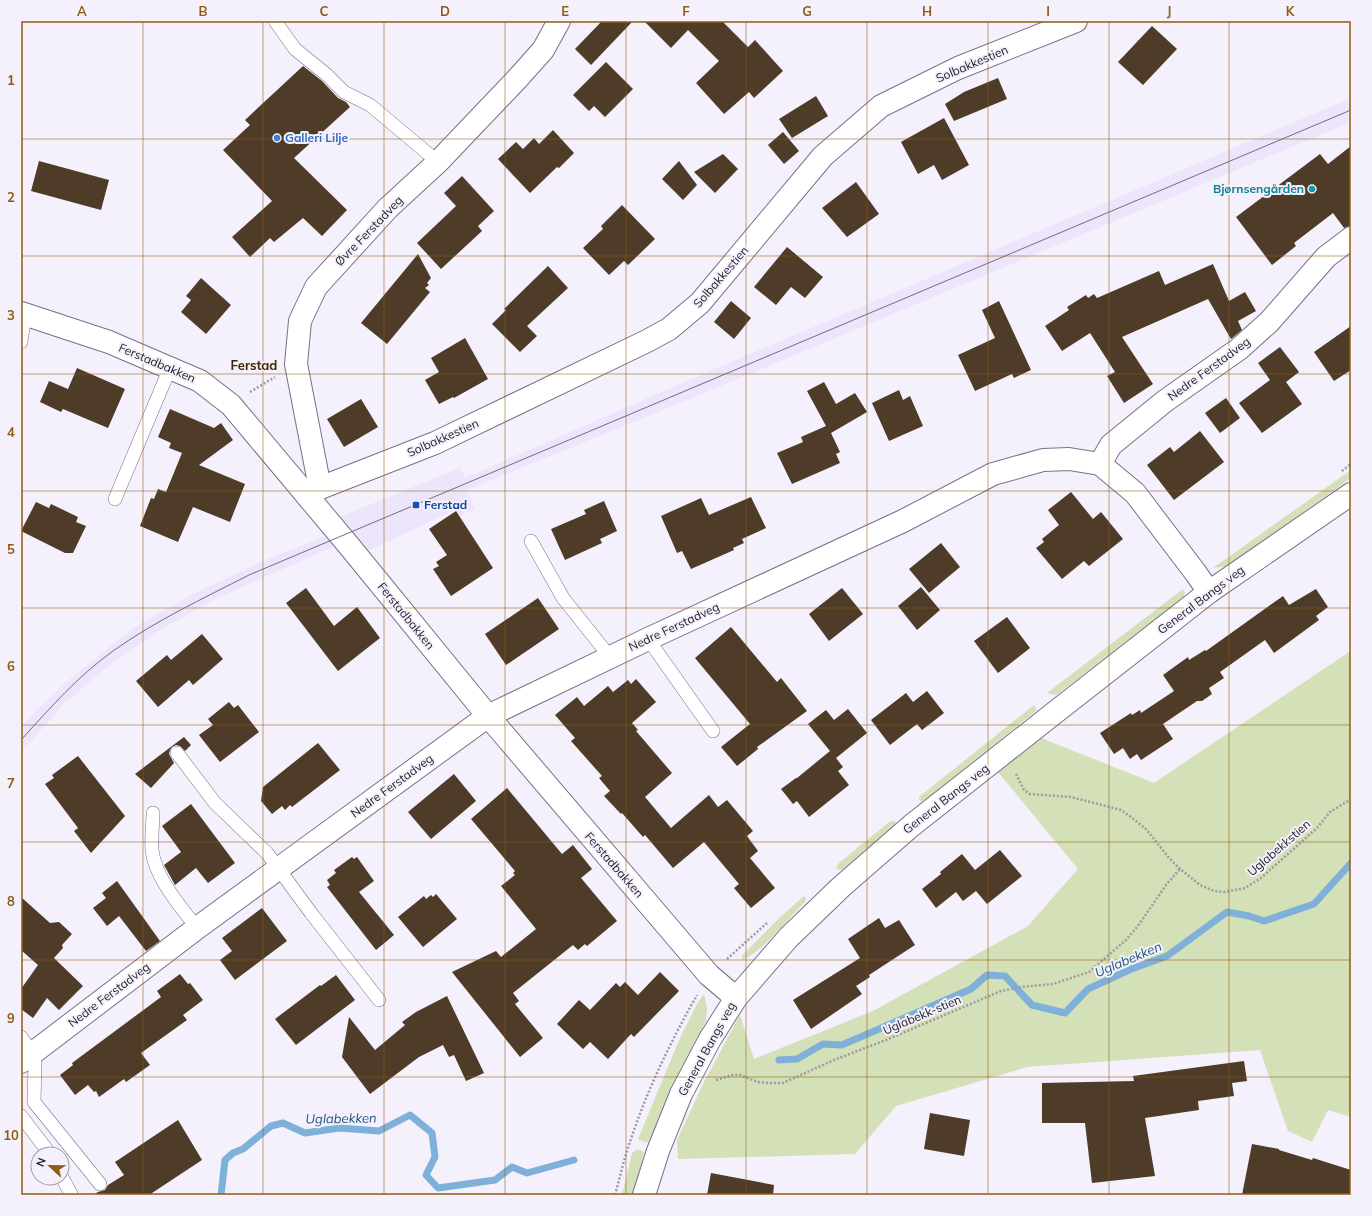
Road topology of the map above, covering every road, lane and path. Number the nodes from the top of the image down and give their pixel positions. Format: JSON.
{"nodes":[{"id":1,"x":275,"y":21,"type":"edge"},
{"id":2,"x":560,"y":21,"type":"edge"},
{"id":3,"x":1076,"y":21,"type":"edge"},
{"id":4,"x":438,"y":162,"type":"junction"},
{"id":5,"x":1351,"y":238,"type":"edge"},
{"id":6,"x":23,"y":314,"type":"edge"},
{"id":7,"x":21,"y":342,"type":"edge"},
{"id":8,"x":296,"y":364,"type":"junction"},
{"id":9,"x":170,"y":368,"type":"junction"},
{"id":10,"x":231,"y":405,"type":"junction"},
{"id":11,"x":1100,"y":464,"type":"junction"},
{"id":12,"x":314,"y":492,"type":"junction"},
{"id":13,"x":1351,"y":494,"type":"edge"},
{"id":14,"x":115,"y":499,"type":"dead end"},
{"id":15,"x":531,"y":541,"type":"dead end"},
{"id":16,"x":1209,"y":592,"type":"junction"},
{"id":17,"x":648,"y":639,"type":"junction"},
{"id":18,"x":610,"y":657,"type":"junction"},
{"id":19,"x":488,"y":716,"type":"junction"},
{"id":20,"x":713,"y":731,"type":"dead end"},
{"id":21,"x":1008,"y":750,"type":"junction"},
{"id":22,"x":177,"y":753,"type":"dead end"},
{"id":23,"x":1351,"y":799,"type":"edge"},
{"id":24,"x":153,"y":813,"type":"dead end"},
{"id":25,"x":279,"y":868,"type":"junction"},
{"id":26,"x":1180,"y":869,"type":"junction"},
{"id":27,"x":197,"y":928,"type":"junction"},
{"id":28,"x":736,"y":998,"type":"junction"},
{"id":29,"x":379,"y":1000,"type":"dead end"},
{"id":30,"x":25,"y":1051,"type":"edge"},
{"id":31,"x":710,"y":1084,"type":"dead end"},
{"id":32,"x":21,"y":1116,"type":"edge"},
{"id":33,"x":44,"y":1146,"type":"edge"},
{"id":34,"x":100,"y":1184,"type":"dead end"},
{"id":35,"x":644,"y":1195,"type":"edge"}],
"edges":[{"from":1,"to":4,"type":"lane"},
{"from":2,"to":4,"type":"street","name":"Øvre Ferstadveg"},
{"from":3,"to":12,"type":"street","name":"Solbakkestien"},
{"from":4,"to":8,"type":"street","name":"Øvre Ferstadveg"},
{"from":5,"to":11,"type":"street","name":"Nedre Ferstadveg"},
{"from":6,"to":7,"type":"lane"},
{"from":6,"to":9,"type":"street","name":"Ferstadbakken"},
{"from":8,"to":10,"type":"path"},
{"from":8,"to":12,"type":"street","name":"Øvre Ferstadveg"},
{"from":9,"to":10,"type":"street","name":"Ferstadbakken"},
{"from":9,"to":14,"type":"lane"},
{"from":10,"to":12,"type":"street","name":"Ferstadbakken"},
{"from":11,"to":16,"type":"street"},
{"from":11,"to":17,"type":"street","name":"Nedre Ferstadveg"},
{"from":12,"to":19,"type":"street","name":"Ferstadbakken"},
{"from":13,"to":16,"type":"street","name":"General Bangs veg"},
{"from":15,"to":18,"type":"lane"},
{"from":16,"to":21,"type":"street","name":"General Bangs veg"},
{"from":17,"to":18,"type":"street","name":"Nedre Ferstadveg"},
{"from":17,"to":20,"type":"lane"},
{"from":18,"to":19,"type":"street","name":"Nedre Ferstadveg"},
{"from":19,"to":25,"type":"street","name":"Nedre Ferstadveg"},
{"from":19,"to":28,"type":"street","name":"Ferstadbakken"},
{"from":21,"to":26,"type":"path","name":"Uglabekkstien"},
{"from":21,"to":28,"type":"street","name":"General Bangs veg"},
{"from":22,"to":25,"type":"lane"},
{"from":23,"to":26,"type":"path","name":"Uglabekkstien"},
{"from":24,"to":27,"type":"lane"},
{"from":25,"to":27,"type":"street","name":"Nedre Ferstadveg"},
{"from":25,"to":29,"type":"lane"},
{"from":26,"to":31,"type":"path","name":"Uglabekk-stien"},
{"from":27,"to":30,"type":"street","name":"Nedre Ferstadveg"},
{"from":28,"to":35,"type":"street","name":"General Bangs veg"},
{"from":30,"to":34,"type":"lane"},
{"from":32,"to":33,"type":"lane"}]}
